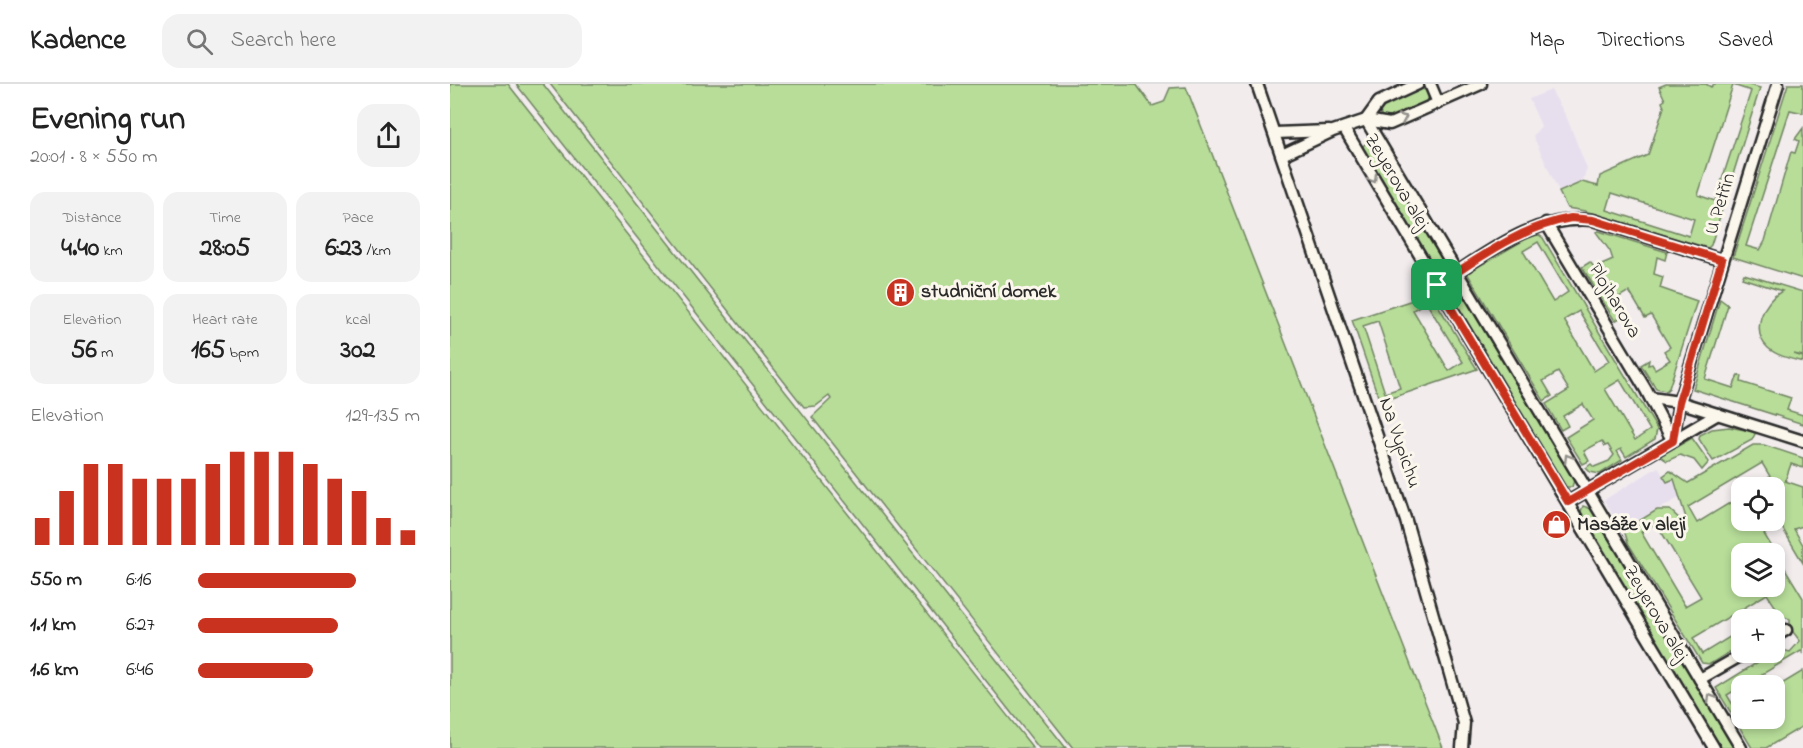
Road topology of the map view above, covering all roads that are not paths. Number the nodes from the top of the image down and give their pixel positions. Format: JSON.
{"nodes":[{"id":1,"x":1257,"y":84,"type":"edge"},
{"id":2,"x":1418,"y":84,"type":"edge"},
{"id":3,"x":1430,"y":84,"type":"edge"},
{"id":4,"x":1481,"y":84,"type":"edge"},
{"id":5,"x":1778,"y":84,"type":"edge"},
{"id":6,"x":1438,"y":103,"type":"junction"},
{"id":7,"x":1366,"y":120,"type":"junction"},
{"id":8,"x":1338,"y":130,"type":"junction"},
{"id":9,"x":1275,"y":133,"type":"junction"},
{"id":10,"x":1282,"y":155,"type":"junction"},
{"id":11,"x":1546,"y":223,"type":"junction"},
{"id":12,"x":1722,"y":260,"type":"junction"},
{"id":13,"x":1457,"y":272,"type":"junction"},
{"id":14,"x":1437,"y":285,"type":"junction"},
{"id":15,"x":1651,"y":398,"type":"junction"},
{"id":16,"x":1679,"y":402,"type":"junction"},
{"id":17,"x":1718,"y":414,"type":"junction"},
{"id":18,"x":1673,"y":441,"type":"junction"},
{"id":19,"x":1803,"y":441,"type":"edge"},
{"id":20,"x":1587,"y":491,"type":"junction"},
{"id":21,"x":1568,"y":502,"type":"junction"},
{"id":22,"x":1731,"y":662,"type":"edge"},
{"id":23,"x":1700,"y":680,"type":"junction"},
{"id":24,"x":1462,"y":748,"type":"edge"},
{"id":25,"x":1714,"y":748,"type":"edge"},
{"id":26,"x":1741,"y":748,"type":"edge"}],
"edges":[{"from":1,"to":9,"type":"street","name":"Na Vypichu"},
{"from":2,"to":7,"type":"street"},
{"from":3,"to":6,"type":"street"},
{"from":4,"to":6,"type":"street"},
{"from":5,"to":12,"type":"street","name":"U Petřin"},
{"from":7,"to":6,"type":"street","one_way":true},
{"from":7,"to":8,"type":"street"},
{"from":7,"to":13,"type":"street","name":"Zeyerova alej"},
{"from":8,"to":9,"type":"street"},
{"from":8,"to":10,"type":"street"},
{"from":8,"to":14,"type":"street","name":"Zeyerova alej","one_way":true},
{"from":9,"to":10,"type":"street","name":"Na Vypichu"},
{"from":10,"to":24,"type":"street","name":"Na Vypichu"},
{"from":11,"to":12,"type":"street"},
{"from":11,"to":13,"type":"street"},
{"from":11,"to":15,"type":"street","name":"Plojharova"},
{"from":12,"to":16,"type":"street","name":"U Petřin"},
{"from":13,"to":14,"type":"street"},
{"from":20,"to":13,"type":"street","name":"Zeyerova alej","one_way":true},
{"from":14,"to":21,"type":"street","name":"Zeyerova alej"},
{"from":15,"to":16,"type":"street"},
{"from":15,"to":18,"type":"street","name":"Plojharova"},
{"from":16,"to":17,"type":"street"},
{"from":16,"to":18,"type":"street","name":"U Petřin"},
{"from":17,"to":18,"type":"street"},
{"from":17,"to":19,"type":"street"},
{"from":18,"to":20,"type":"street"},
{"from":20,"to":21,"type":"street"},
{"from":20,"to":23,"type":"street","name":"Zeyerova alej"},
{"from":21,"to":25,"type":"street","name":"Zeyerova alej"},
{"from":22,"to":23,"type":"street","name":"Zeyerova alej"},
{"from":26,"to":23,"type":"street","name":"Zeyerova alej","one_way":true}]}
